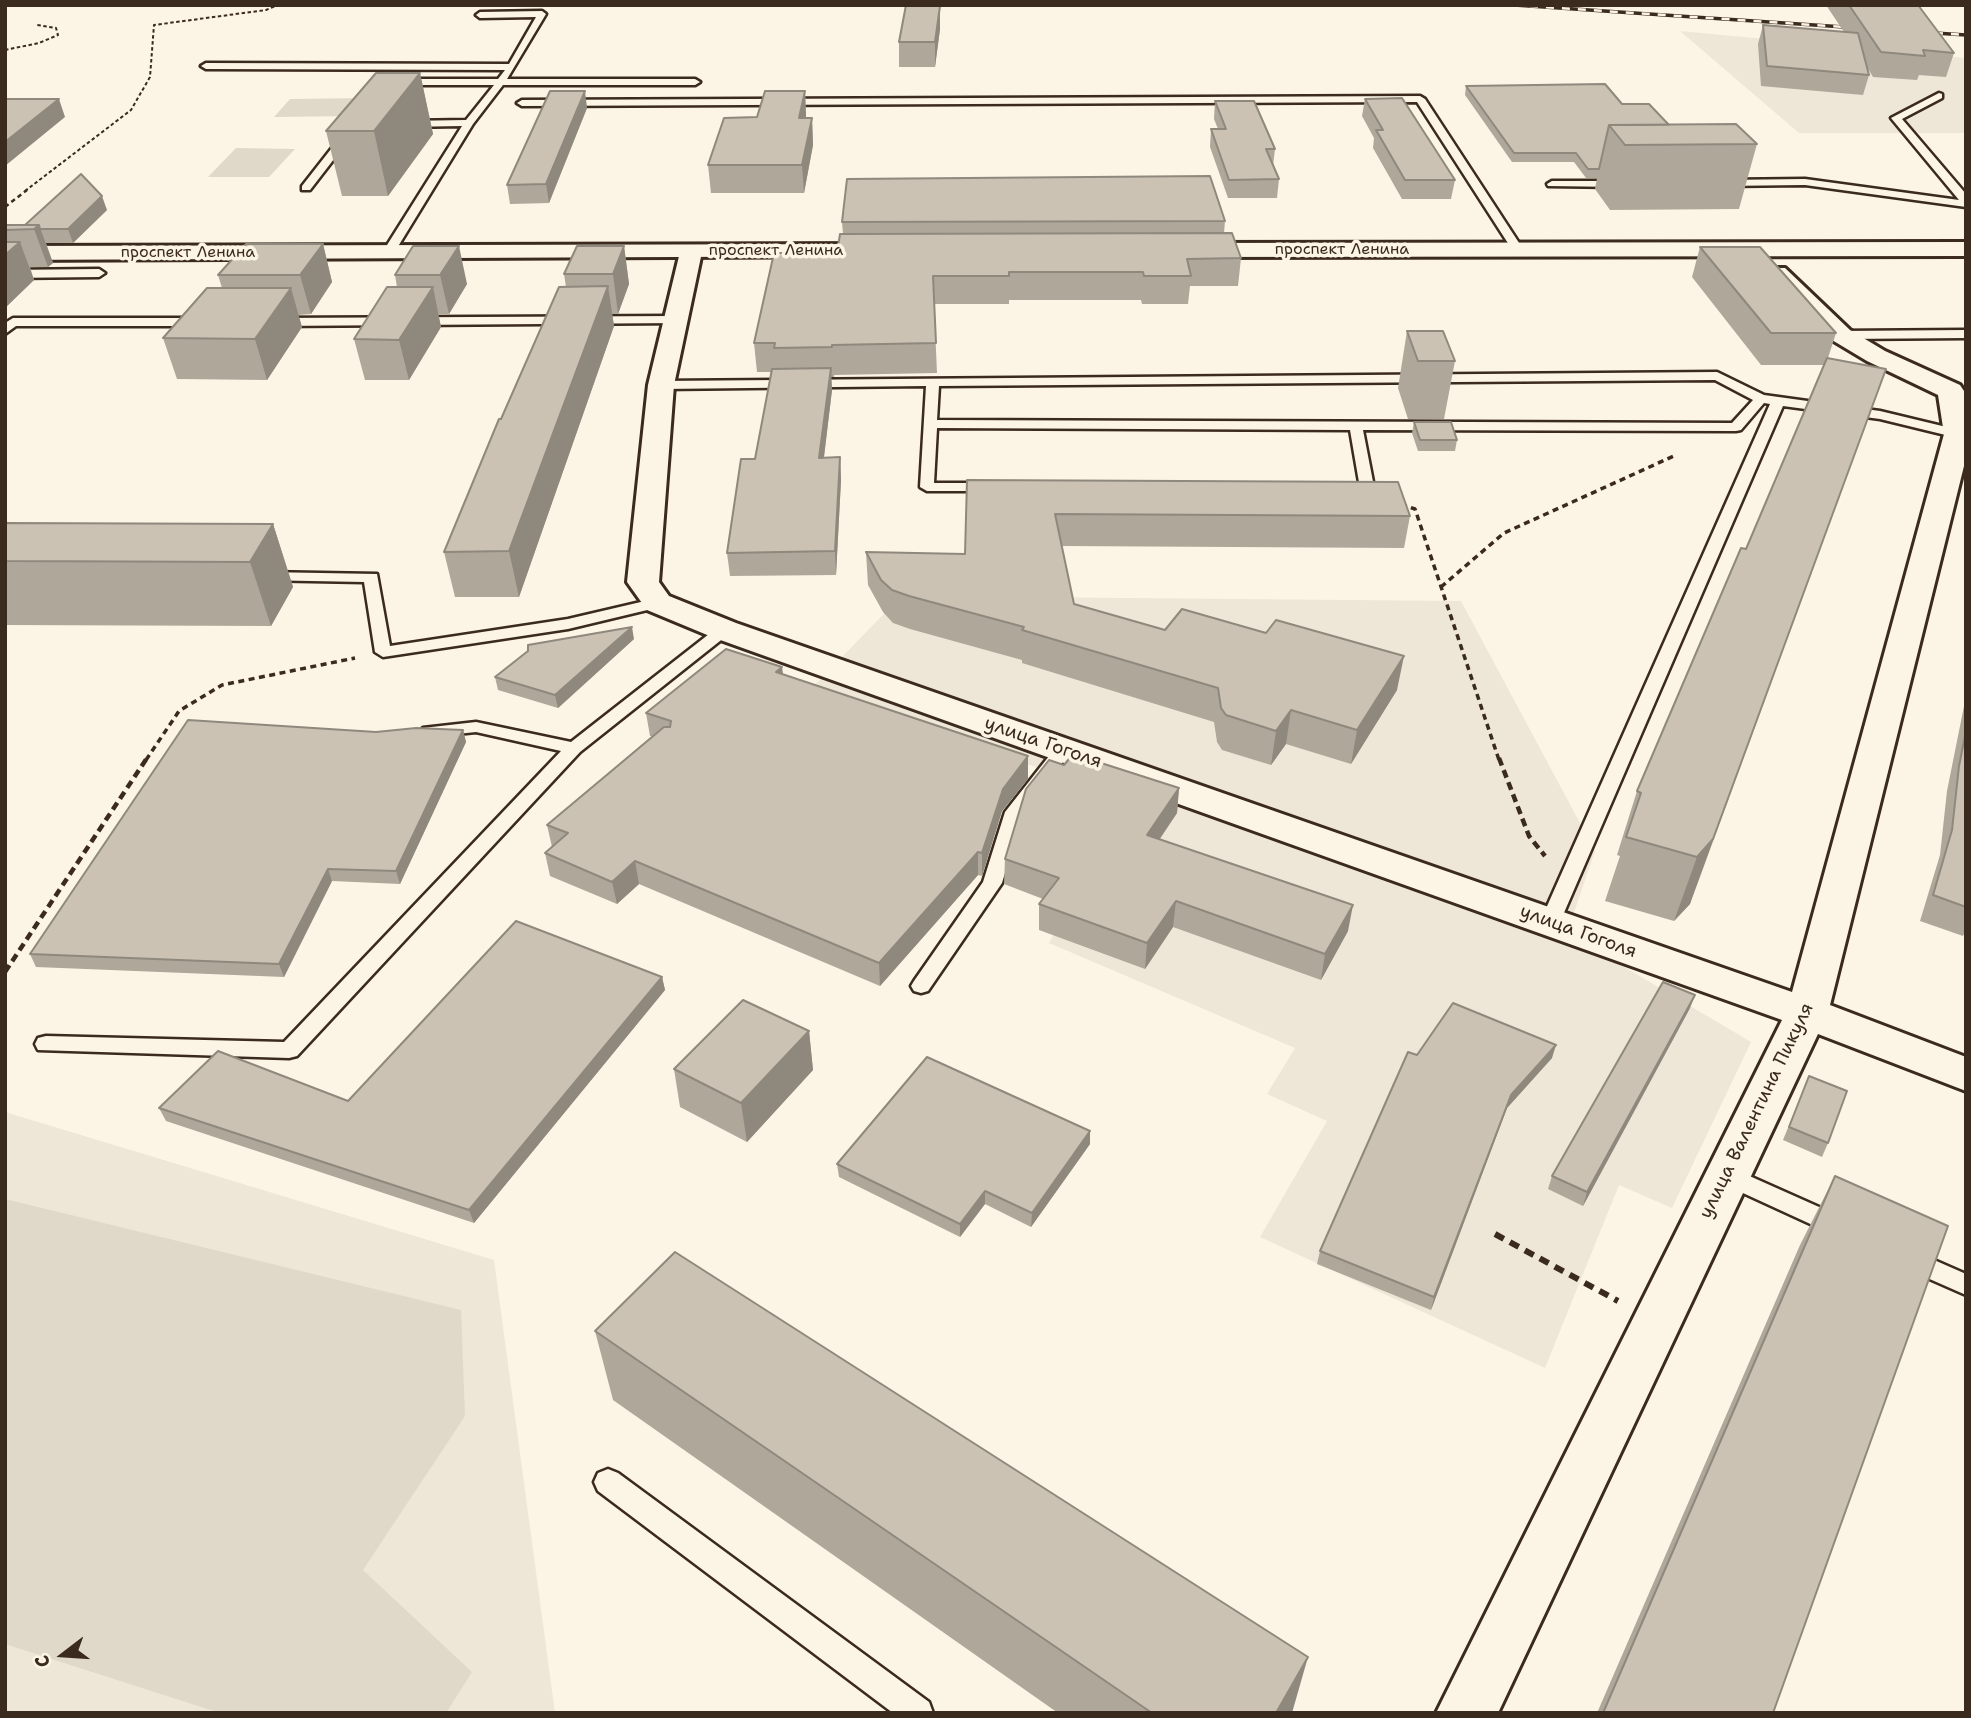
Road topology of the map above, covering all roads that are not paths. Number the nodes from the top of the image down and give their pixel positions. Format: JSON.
{"nodes":[{"id":1,"x":481,"y":15,"type":"dead end"},
{"id":2,"x":206,"y":66,"type":"dead end"},
{"id":3,"x":512,"y":67,"type":"junction"},
{"id":4,"x":415,"y":82,"type":"edge"},
{"id":5,"x":501,"y":82,"type":"junction"},
{"id":6,"x":695,"y":82,"type":"dead end"},
{"id":7,"x":1939,"y":96,"type":"dead end"},
{"id":8,"x":522,"y":103,"type":"dead end"},
{"id":9,"x":469,"y":123,"type":"junction"},
{"id":10,"x":357,"y":124,"type":"edge"},
{"id":11,"x":394,"y":124,"type":"edge"},
{"id":12,"x":1948,"y":180,"type":"junction"},
{"id":13,"x":1966,"y":180,"type":"edge"},
{"id":14,"x":1712,"y":183,"type":"dead end"},
{"id":15,"x":1552,"y":184,"type":"dead end"},
{"id":16,"x":1632,"y":184,"type":"dead end"},
{"id":17,"x":306,"y":188,"type":"dead end"},
{"id":18,"x":1966,"y":203,"type":"edge"},
{"id":19,"x":1966,"y":248,"type":"edge"},
{"id":20,"x":1517,"y":249,"type":"junction"},
{"id":21,"x":1753,"y":249,"type":"junction"},
{"id":22,"x":1166,"y":250,"type":"edge"},
{"id":23,"x":915,"y":251,"type":"edge"},
{"id":24,"x":691,"y":252,"type":"junction"},
{"id":25,"x":5,"y":253,"type":"edge"},
{"id":26,"x":388,"y":253,"type":"junction"},
{"id":27,"x":99,"y":273,"type":"dead end"},
{"id":28,"x":5,"y":274,"type":"edge"},
{"id":29,"x":676,"y":320,"type":"junction"},
{"id":30,"x":220,"y":322,"type":"edge"},
{"id":31,"x":262,"y":322,"type":"edge"},
{"id":32,"x":5,"y":330,"type":"edge"},
{"id":33,"x":1966,"y":334,"type":"edge"},
{"id":34,"x":1841,"y":335,"type":"junction"},
{"id":35,"x":933,"y":383,"type":"junction"},
{"id":36,"x":662,"y":385,"type":"junction"},
{"id":37,"x":1958,"y":392,"type":"edge"},
{"id":38,"x":1770,"y":400,"type":"junction"},
{"id":39,"x":930,"y":424,"type":"junction"},
{"id":40,"x":1356,"y":427,"type":"junction"},
{"id":41,"x":1958,"y":434,"type":"junction"},
{"id":42,"x":1010,"y":488,"type":"edge"},
{"id":43,"x":1340,"y":492,"type":"edge"},
{"id":44,"x":249,"y":576,"type":"edge"},
{"id":45,"x":657,"y":603,"type":"junction"},
{"id":46,"x":724,"y":630,"type":"junction"},
{"id":47,"x":408,"y":734,"type":"edge"},
{"id":48,"x":573,"y":748,"type":"junction"},
{"id":49,"x":1063,"y":750,"type":"junction"},
{"id":50,"x":1550,"y":922,"type":"junction"},
{"id":51,"x":921,"y":986,"type":"dead end"},
{"id":52,"x":1807,"y":1013,"type":"junction"},
{"id":53,"x":46,"y":1044,"type":"dead end"},
{"id":54,"x":1966,"y":1075,"type":"edge"},
{"id":55,"x":1727,"y":1175,"type":"junction"},
{"id":56,"x":1865,"y":1238,"type":"edge"},
{"id":57,"x":1890,"y":1250,"type":"edge"},
{"id":58,"x":1966,"y":1285,"type":"edge"},
{"id":59,"x":608,"y":1482,"type":"dead end"},
{"id":60,"x":918,"y":1713,"type":"edge"},
{"id":61,"x":1466,"y":1713,"type":"edge"}],
"edges":[{"from":1,"to":3,"type":"lane"},
{"from":2,"to":3,"type":"lane"},
{"from":3,"to":5,"type":"lane"},
{"from":4,"to":5,"type":"lane"},
{"from":5,"to":6,"type":"lane"},
{"from":5,"to":9,"type":"lane"},
{"from":7,"to":12,"type":"lane"},
{"from":8,"to":20,"type":"lane"},
{"from":9,"to":11,"type":"lane"},
{"from":9,"to":26,"type":"lane"},
{"from":10,"to":17,"type":"lane"},
{"from":12,"to":13,"type":"lane"},
{"from":12,"to":18,"type":"lane"},
{"from":14,"to":18,"type":"lane"},
{"from":15,"to":16,"type":"lane"},
{"from":19,"to":21,"type":"street","name":"проспект Ленина"},
{"from":20,"to":21,"type":"street","name":"проспект Ленина"},
{"from":20,"to":22,"type":"street","name":"проспект Ленина"},
{"from":21,"to":34,"type":"street"},
{"from":23,"to":24,"type":"street","name":"проспект Ленина"},
{"from":24,"to":26,"type":"street","name":"проспект Ленина"},
{"from":24,"to":29,"type":"street"},
{"from":25,"to":26,"type":"street","name":"проспект Ленина"},
{"from":27,"to":28,"type":"lane"},
{"from":29,"to":31,"type":"lane"},
{"from":29,"to":36,"type":"street"},
{"from":30,"to":32,"type":"lane"},
{"from":33,"to":34,"type":"lane"},
{"from":34,"to":37,"type":"street"},
{"from":35,"to":36,"type":"lane"},
{"from":35,"to":38,"type":"lane"},
{"from":35,"to":39,"type":"lane"},
{"from":36,"to":45,"type":"street"},
{"from":37,"to":41,"type":"street","name":"улица Валентина Пикуля"},
{"from":38,"to":40,"type":"lane"},
{"from":38,"to":41,"type":"lane"},
{"from":38,"to":50,"type":"lane"},
{"from":39,"to":40,"type":"lane"},
{"from":39,"to":42,"type":"lane"},
{"from":40,"to":43,"type":"lane"},
{"from":41,"to":52,"type":"street","name":"улица Валентина Пикуля"},
{"from":44,"to":45,"type":"lane"},
{"from":45,"to":46,"type":"street","name":"улица Гоголя"},
{"from":46,"to":48,"type":"lane"},
{"from":46,"to":49,"type":"street","name":"улица Гоголя"},
{"from":47,"to":48,"type":"lane"},
{"from":48,"to":53,"type":"lane"},
{"from":49,"to":50,"type":"street","name":"улица Гоголя"},
{"from":49,"to":51,"type":"lane"},
{"from":50,"to":52,"type":"street","name":"улица Гоголя"},
{"from":52,"to":54,"type":"street","name":"улица Гоголя"},
{"from":52,"to":55,"type":"street","name":"улица Валентина Пикуля"},
{"from":55,"to":56,"type":"lane"},
{"from":55,"to":61,"type":"street","name":"улица Валентина Пикуля"},
{"from":57,"to":58,"type":"lane"},
{"from":59,"to":60,"type":"lane"}]}
